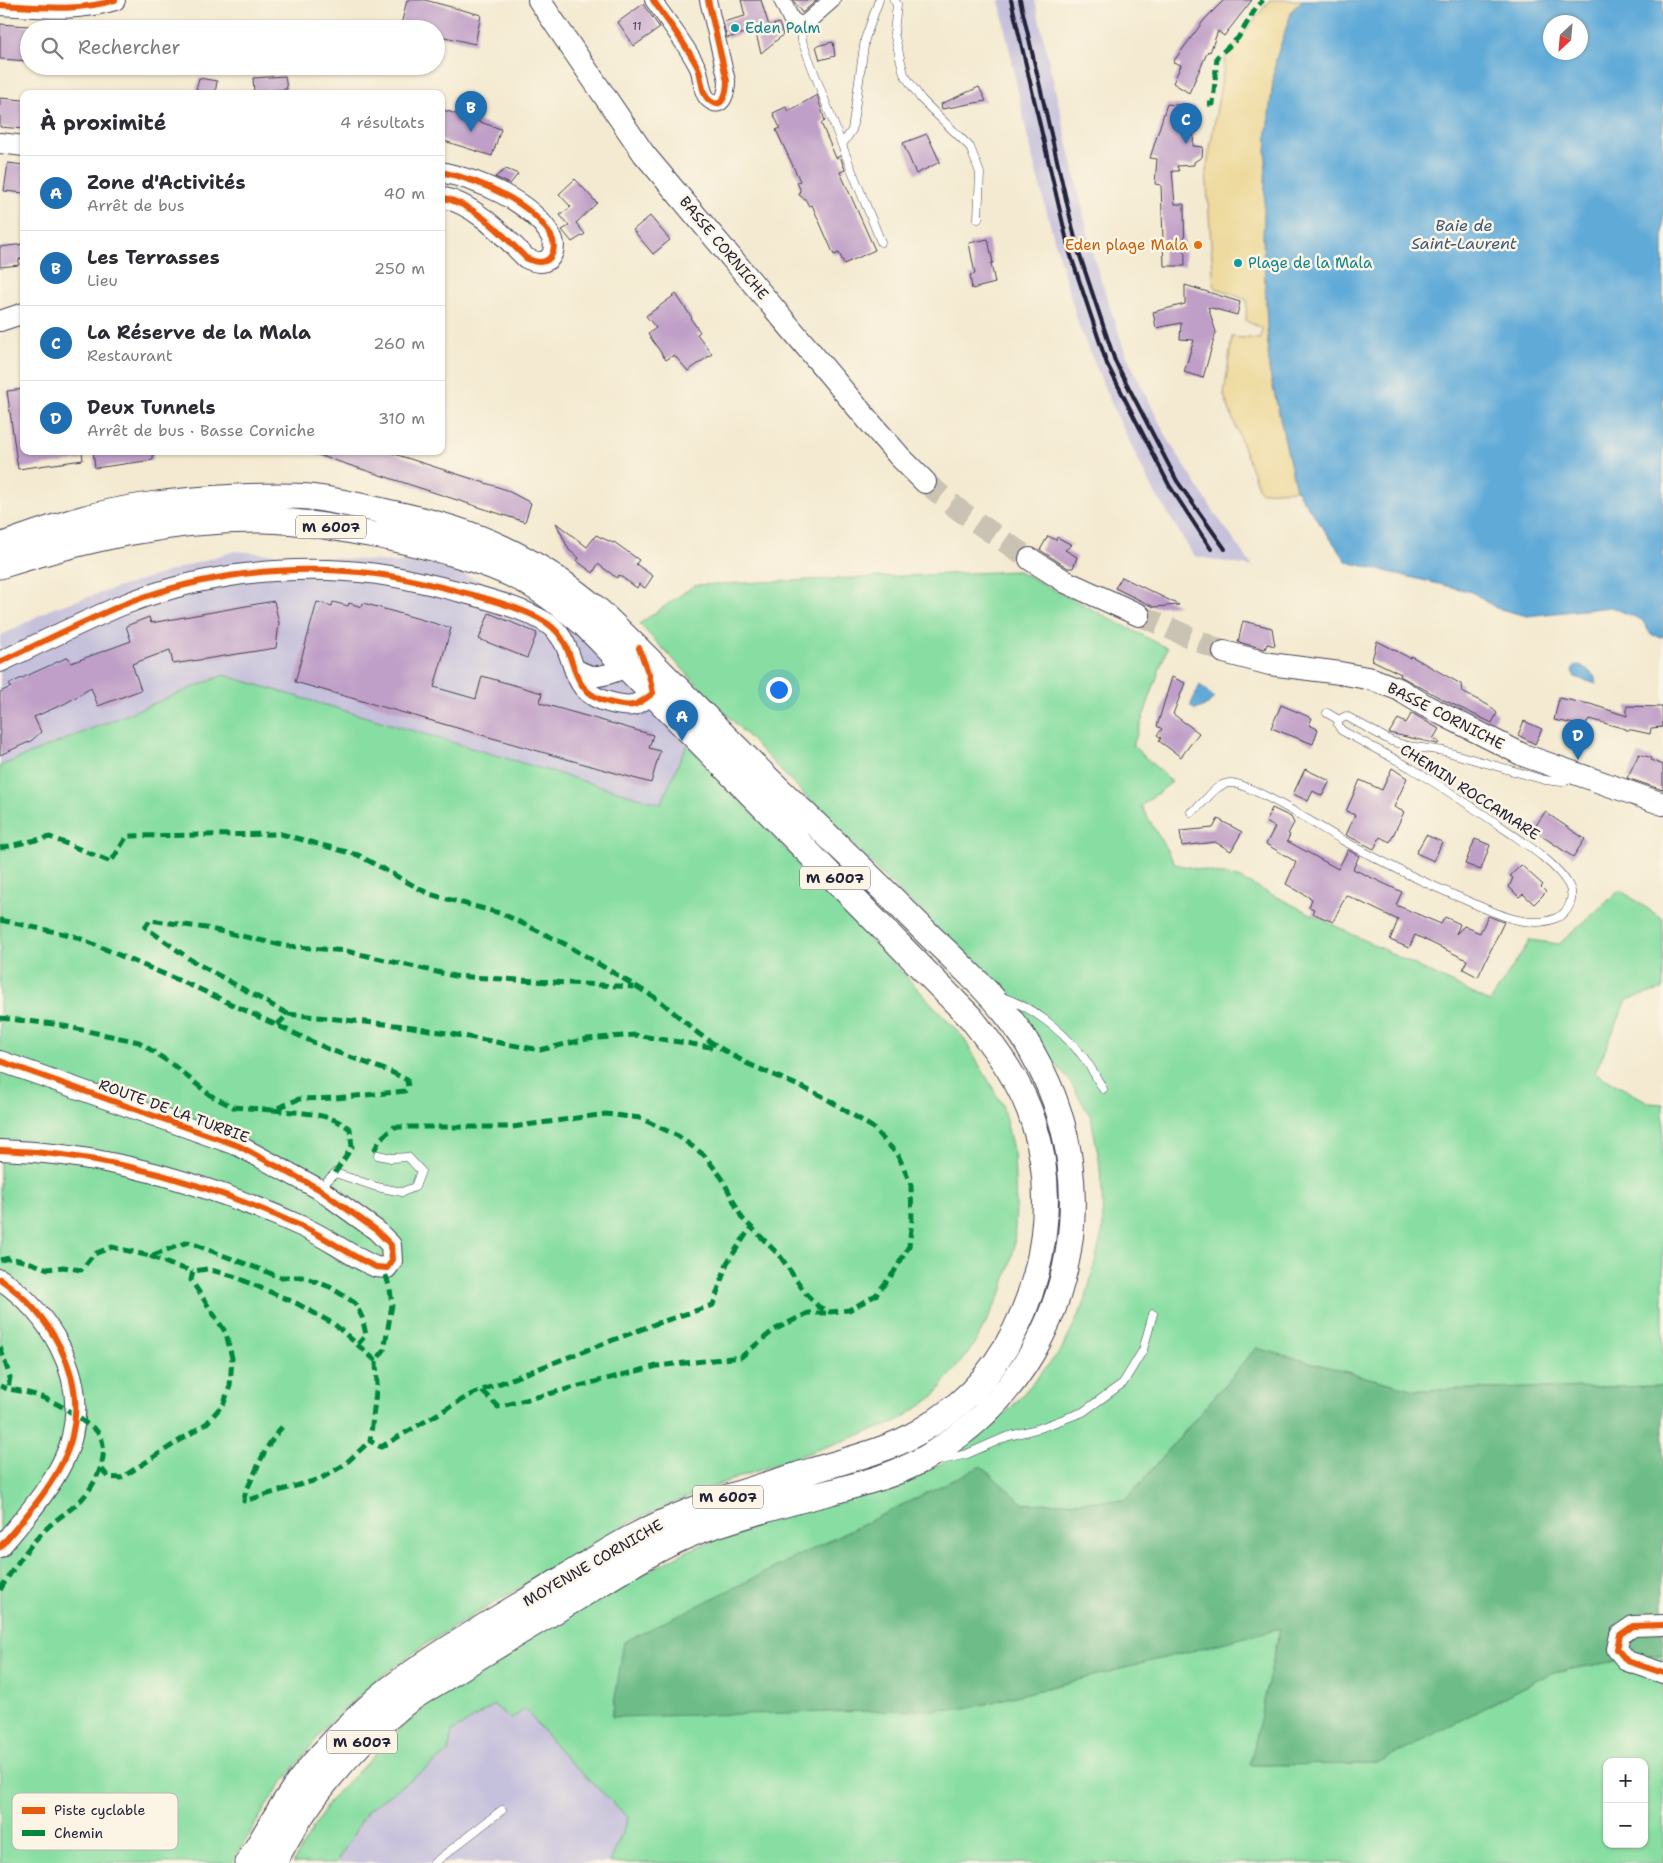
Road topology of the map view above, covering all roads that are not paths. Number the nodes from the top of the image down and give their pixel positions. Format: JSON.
{"nodes":[{"id":1,"x":115,"y":0,"type":"edge"},
{"id":2,"x":539,"y":0,"type":"edge"},
{"id":3,"x":653,"y":0,"type":"edge"},
{"id":4,"x":708,"y":0,"type":"edge"},
{"id":5,"x":782,"y":0,"type":"edge"},
{"id":6,"x":832,"y":0,"type":"edge"},
{"id":7,"x":879,"y":0,"type":"edge"},
{"id":8,"x":894,"y":0,"type":"edge"},
{"id":9,"x":0,"y":5,"type":"edge"},
{"id":10,"x":801,"y":26,"type":"junction"},
{"id":11,"x":0,"y":143,"type":"edge"},
{"id":12,"x":842,"y":145,"type":"junction"},
{"id":13,"x":20,"y":146,"type":"edge"},
{"id":14,"x":445,"y":173,"type":"edge"},
{"id":15,"x":445,"y":198,"type":"edge"},
{"id":16,"x":978,"y":219,"type":"dead end"},
{"id":17,"x":881,"y":242,"type":"dead end"},
{"id":18,"x":20,"y":314,"type":"edge"},
{"id":19,"x":0,"y":321,"type":"edge"},
{"id":20,"x":926,"y":482,"type":"tunnel mouth"},
{"id":21,"x":0,"y":546,"type":"edge"},
{"id":22,"x":1030,"y":559,"type":"tunnel mouth"},
{"id":23,"x":0,"y":566,"type":"edge"},
{"id":24,"x":1139,"y":615,"type":"tunnel mouth"},
{"id":25,"x":1224,"y":652,"type":"tunnel mouth"},
{"id":26,"x":0,"y":662,"type":"edge"},
{"id":27,"x":574,"y":668,"type":"junction"},
{"id":28,"x":642,"y":671,"type":"junction"},
{"id":29,"x":1327,"y":713,"type":"dead end"},
{"id":30,"x":1338,"y":720,"type":"junction"},
{"id":31,"x":1570,"y":771,"type":"junction"},
{"id":32,"x":1663,"y":804,"type":"edge"},
{"id":33,"x":1191,"y":812,"type":"dead end"},
{"id":34,"x":990,"y":996,"type":"junction"},
{"id":35,"x":0,"y":1061,"type":"edge"},
{"id":36,"x":1103,"y":1089,"type":"dead end"},
{"id":37,"x":0,"y":1150,"type":"edge"},
{"id":38,"x":378,"y":1155,"type":"dead end"},
{"id":39,"x":320,"y":1189,"type":"junction"},
{"id":40,"x":0,"y":1279,"type":"edge"},
{"id":41,"x":1153,"y":1314,"type":"dead end"},
{"id":42,"x":918,"y":1462,"type":"junction"},
{"id":43,"x":0,"y":1547,"type":"edge"},
{"id":44,"x":1663,"y":1625,"type":"edge"},
{"id":45,"x":1663,"y":1673,"type":"edge"},
{"id":46,"x":502,"y":1810,"type":"dead end"},
{"id":47,"x":248,"y":1863,"type":"edge"},
{"id":48,"x":274,"y":1863,"type":"edge"},
{"id":49,"x":434,"y":1863,"type":"edge"}],
"edges":[{"from":1,"to":9,"type":"street"},
{"from":2,"to":20,"type":"main road","name":"BASSE CORNICHE"},
{"from":3,"to":4,"type":"street"},
{"from":5,"to":10,"type":"street"},
{"from":6,"to":10,"type":"street"},
{"from":7,"to":12,"type":"lane"},
{"from":8,"to":16,"type":"lane"},
{"from":10,"to":12,"type":"lane"},
{"from":11,"to":13,"type":"street"},
{"from":12,"to":17,"type":"lane"},
{"from":14,"to":15,"type":"street"},
{"from":18,"to":19,"type":"street"},
{"from":21,"to":28,"type":"main road","number":"M 6007"},
{"from":22,"to":24,"type":"main road"},
{"from":23,"to":28,"type":"main road","number":"M 6007"},
{"from":25,"to":31,"type":"main road","name":"BASSE CORNICHE"},
{"from":26,"to":27,"type":"street"},
{"from":27,"to":28,"type":"street"},
{"from":27,"to":28,"type":"street"},
{"from":28,"to":34,"type":"main road","number":"M 6007"},
{"from":28,"to":47,"type":"main road","name":"MOYENNE CORNICHE","number":"M 6007"},
{"from":29,"to":30,"type":"lane"},
{"from":30,"to":31,"type":"lane","name":"CHEMIN ROCCAMARE"},
{"from":30,"to":33,"type":"lane","name":"CHEMIN ROCCAMARE"},
{"from":31,"to":32,"type":"main road","name":"BASSE CORNICHE"},
{"from":34,"to":36,"type":"lane"},
{"from":34,"to":42,"type":"main road","name":"MOYENNE CORNICHE","number":"M 6007"},
{"from":35,"to":39,"type":"street","name":"ROUTE DE LA TURBIE"},
{"from":37,"to":39,"type":"street","name":"ROUTE DE LA TURBIE"},
{"from":38,"to":39,"type":"lane"},
{"from":40,"to":43,"type":"street"},
{"from":41,"to":42,"type":"lane"},
{"from":42,"to":48,"type":"main road","name":"MOYENNE CORNICHE","number":"M 6007"},
{"from":44,"to":45,"type":"street"},
{"from":46,"to":49,"type":"lane"}]}
